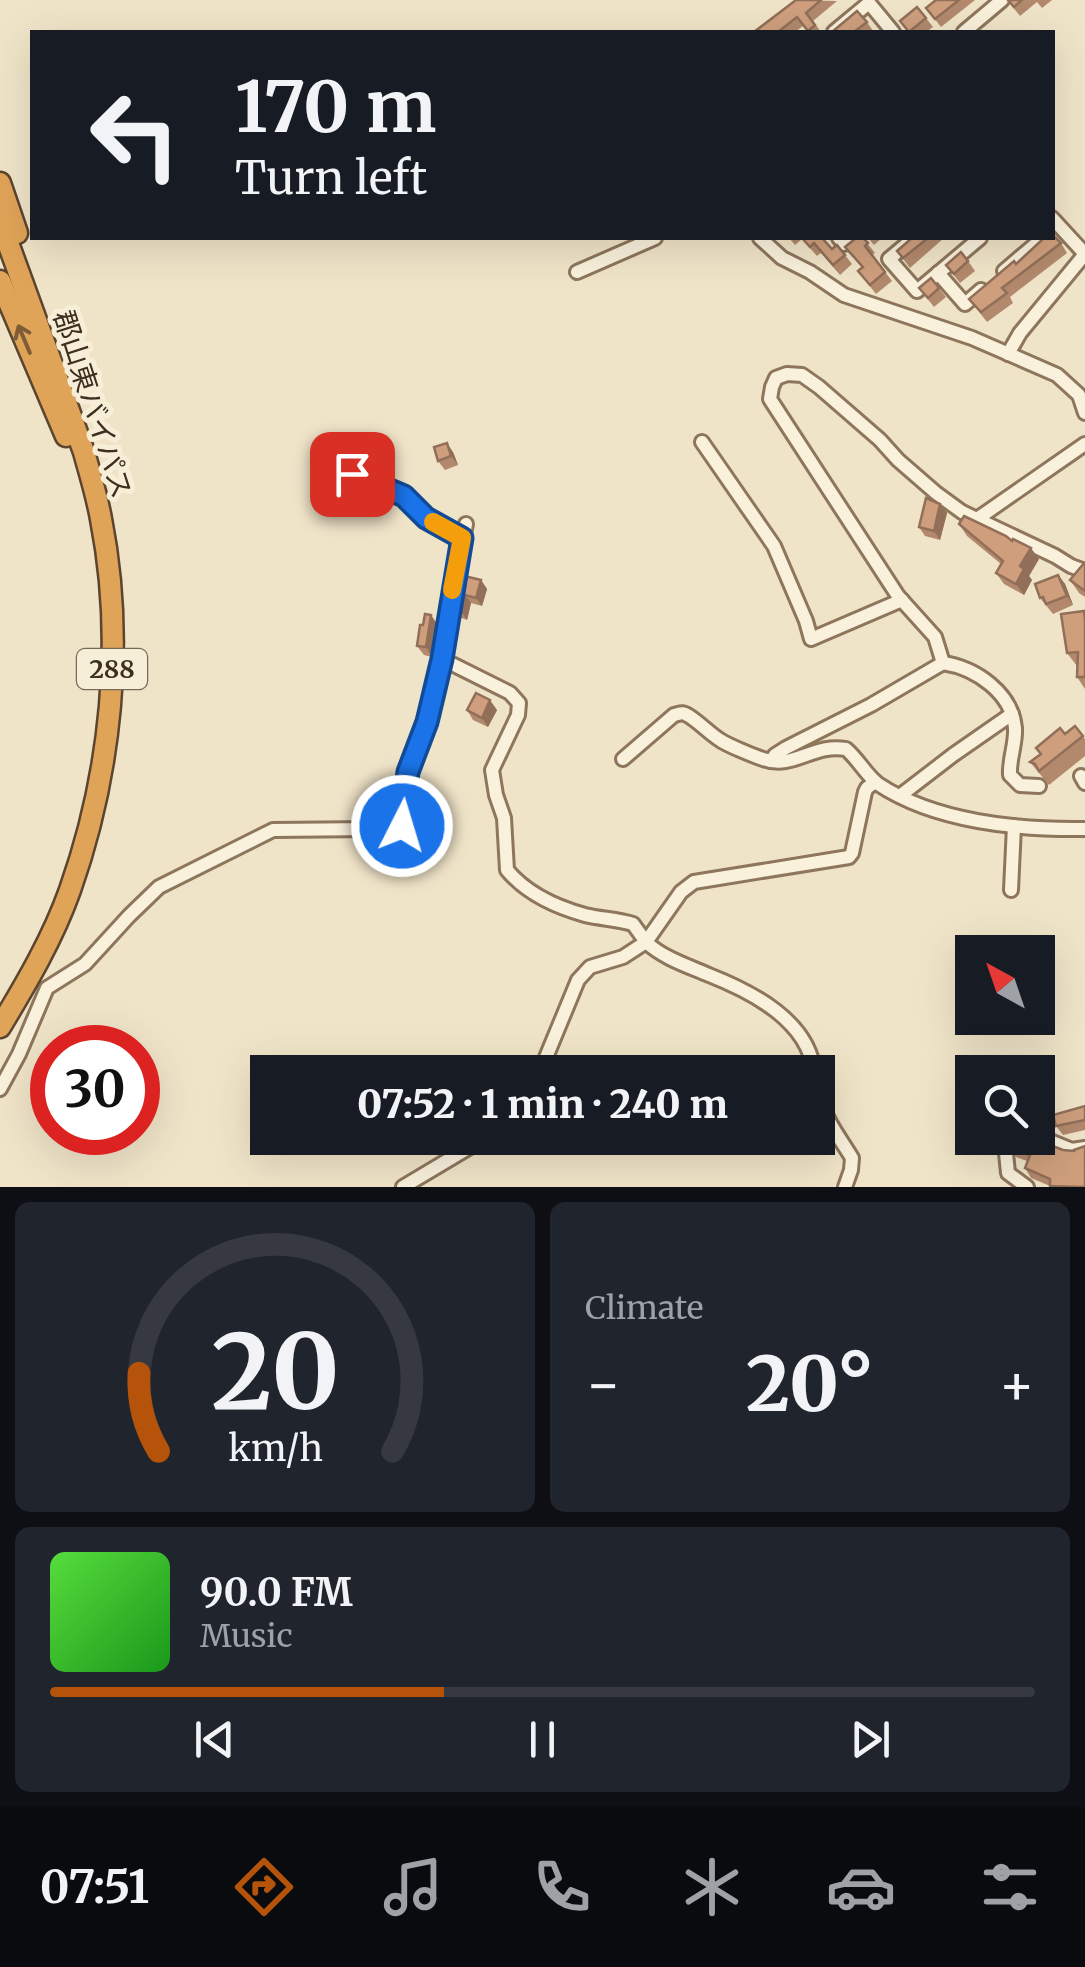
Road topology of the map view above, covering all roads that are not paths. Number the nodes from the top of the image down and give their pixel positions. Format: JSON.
{"nodes":[{"id":1,"x":1002,"y":0,"type":"edge"},
{"id":2,"x":836,"y":30,"type":"edge"},
{"id":3,"x":890,"y":30,"type":"edge"},
{"id":4,"x":966,"y":30,"type":"edge"},
{"id":5,"x":0,"y":183,"type":"edge"},
{"id":6,"x":0,"y":220,"type":"edge"},
{"id":7,"x":1055,"y":225,"type":"edge"},
{"id":8,"x":650,"y":240,"type":"edge"},
{"id":9,"x":762,"y":240,"type":"edge"},
{"id":10,"x":912,"y":240,"type":"edge"},
{"id":11,"x":978,"y":240,"type":"edge"},
{"id":12,"x":1041,"y":240,"type":"edge"},
{"id":13,"x":576,"y":272,"type":"dead end"},
{"id":14,"x":938,"y":273,"type":"junction"},
{"id":15,"x":0,"y":281,"type":"edge"},
{"id":16,"x":1008,"y":354,"type":"junction"},
{"id":17,"x":1085,"y":413,"type":"edge"},
{"id":18,"x":702,"y":442,"type":"dead end"},
{"id":19,"x":1085,"y":444,"type":"edge"},
{"id":20,"x":84,"y":452,"type":"junction"},
{"id":21,"x":352,"y":474,"type":"dead end"},
{"id":22,"x":94,"y":491,"type":"junction"},
{"id":23,"x":977,"y":519,"type":"junction"},
{"id":24,"x":1085,"y":570,"type":"edge"},
{"id":25,"x":902,"y":600,"type":"junction"},
{"id":26,"x":442,"y":659,"type":"junction"},
{"id":27,"x":943,"y":663,"type":"junction"},
{"id":28,"x":1012,"y":714,"type":"junction"},
{"id":29,"x":624,"y":758,"type":"dead end"},
{"id":30,"x":770,"y":761,"type":"junction"},
{"id":31,"x":875,"y":782,"type":"junction"},
{"id":32,"x":1039,"y":786,"type":"dead end"},
{"id":33,"x":901,"y":795,"type":"junction"},
{"id":34,"x":1014,"y":826,"type":"junction"},
{"id":35,"x":1085,"y":829,"type":"edge"},
{"id":36,"x":84,"y":847,"type":"junction"},
{"id":37,"x":1012,"y":890,"type":"dead end"},
{"id":38,"x":646,"y":942,"type":"junction"},
{"id":39,"x":0,"y":1007,"type":"edge"},
{"id":40,"x":0,"y":1026,"type":"edge"},
{"id":41,"x":547,"y":1055,"type":"edge"},
{"id":42,"x":812,"y":1055,"type":"edge"},
{"id":43,"x":0,"y":1089,"type":"edge"},
{"id":44,"x":835,"y":1135,"type":"edge"},
{"id":45,"x":1055,"y":1143,"type":"edge"},
{"id":46,"x":1085,"y":1148,"type":"edge"},
{"id":47,"x":457,"y":1155,"type":"edge"},
{"id":48,"x":1006,"y":1155,"type":"edge"},
{"id":49,"x":403,"y":1187,"type":"edge"},
{"id":50,"x":845,"y":1187,"type":"edge"},
{"id":51,"x":1027,"y":1187,"type":"edge"}],
"edges":[{"from":1,"to":4,"type":"street"},
{"from":2,"to":3,"type":"street"},
{"from":5,"to":20,"type":"highway"},
{"from":6,"to":20,"type":"highway","name":"郡山東バイパス","number":"288"},
{"from":7,"to":16,"type":"street"},
{"from":8,"to":13,"type":"street"},
{"from":9,"to":16,"type":"street"},
{"from":10,"to":14,"type":"street"},
{"from":11,"to":14,"type":"street"},
{"from":12,"to":14,"type":"street"},
{"from":22,"to":15,"type":"highway","one_way":true},
{"from":16,"to":17,"type":"street"},
{"from":18,"to":25,"type":"street"},
{"from":19,"to":23,"type":"street"},
{"from":20,"to":22,"type":"highway","name":"郡山東バイパス","number":"288"},
{"from":21,"to":26,"type":"street"},
{"from":22,"to":36,"type":"highway","name":"郡山東バイパス","number":"288"},
{"from":23,"to":24,"type":"street"},
{"from":23,"to":25,"type":"street"},
{"from":25,"to":27,"type":"street"},
{"from":26,"to":38,"type":"street"},
{"from":26,"to":43,"type":"street"},
{"from":27,"to":28,"type":"street"},
{"from":27,"to":30,"type":"street"},
{"from":28,"to":32,"type":"street"},
{"from":28,"to":33,"type":"street"},
{"from":29,"to":30,"type":"street"},
{"from":30,"to":31,"type":"street"},
{"from":31,"to":33,"type":"street"},
{"from":31,"to":38,"type":"street"},
{"from":33,"to":34,"type":"street"},
{"from":34,"to":35,"type":"street"},
{"from":34,"to":37,"type":"street"},
{"from":36,"to":39,"type":"highway","name":"郡山東バイパス","number":"288"},
{"from":36,"to":40,"type":"highway","name":"郡山東バイパス","number":"288"},
{"from":38,"to":41,"type":"street"},
{"from":38,"to":42,"type":"street"},
{"from":44,"to":50,"type":"street"},
{"from":45,"to":46,"type":"street"},
{"from":47,"to":49,"type":"street"},
{"from":48,"to":51,"type":"street"}]}
